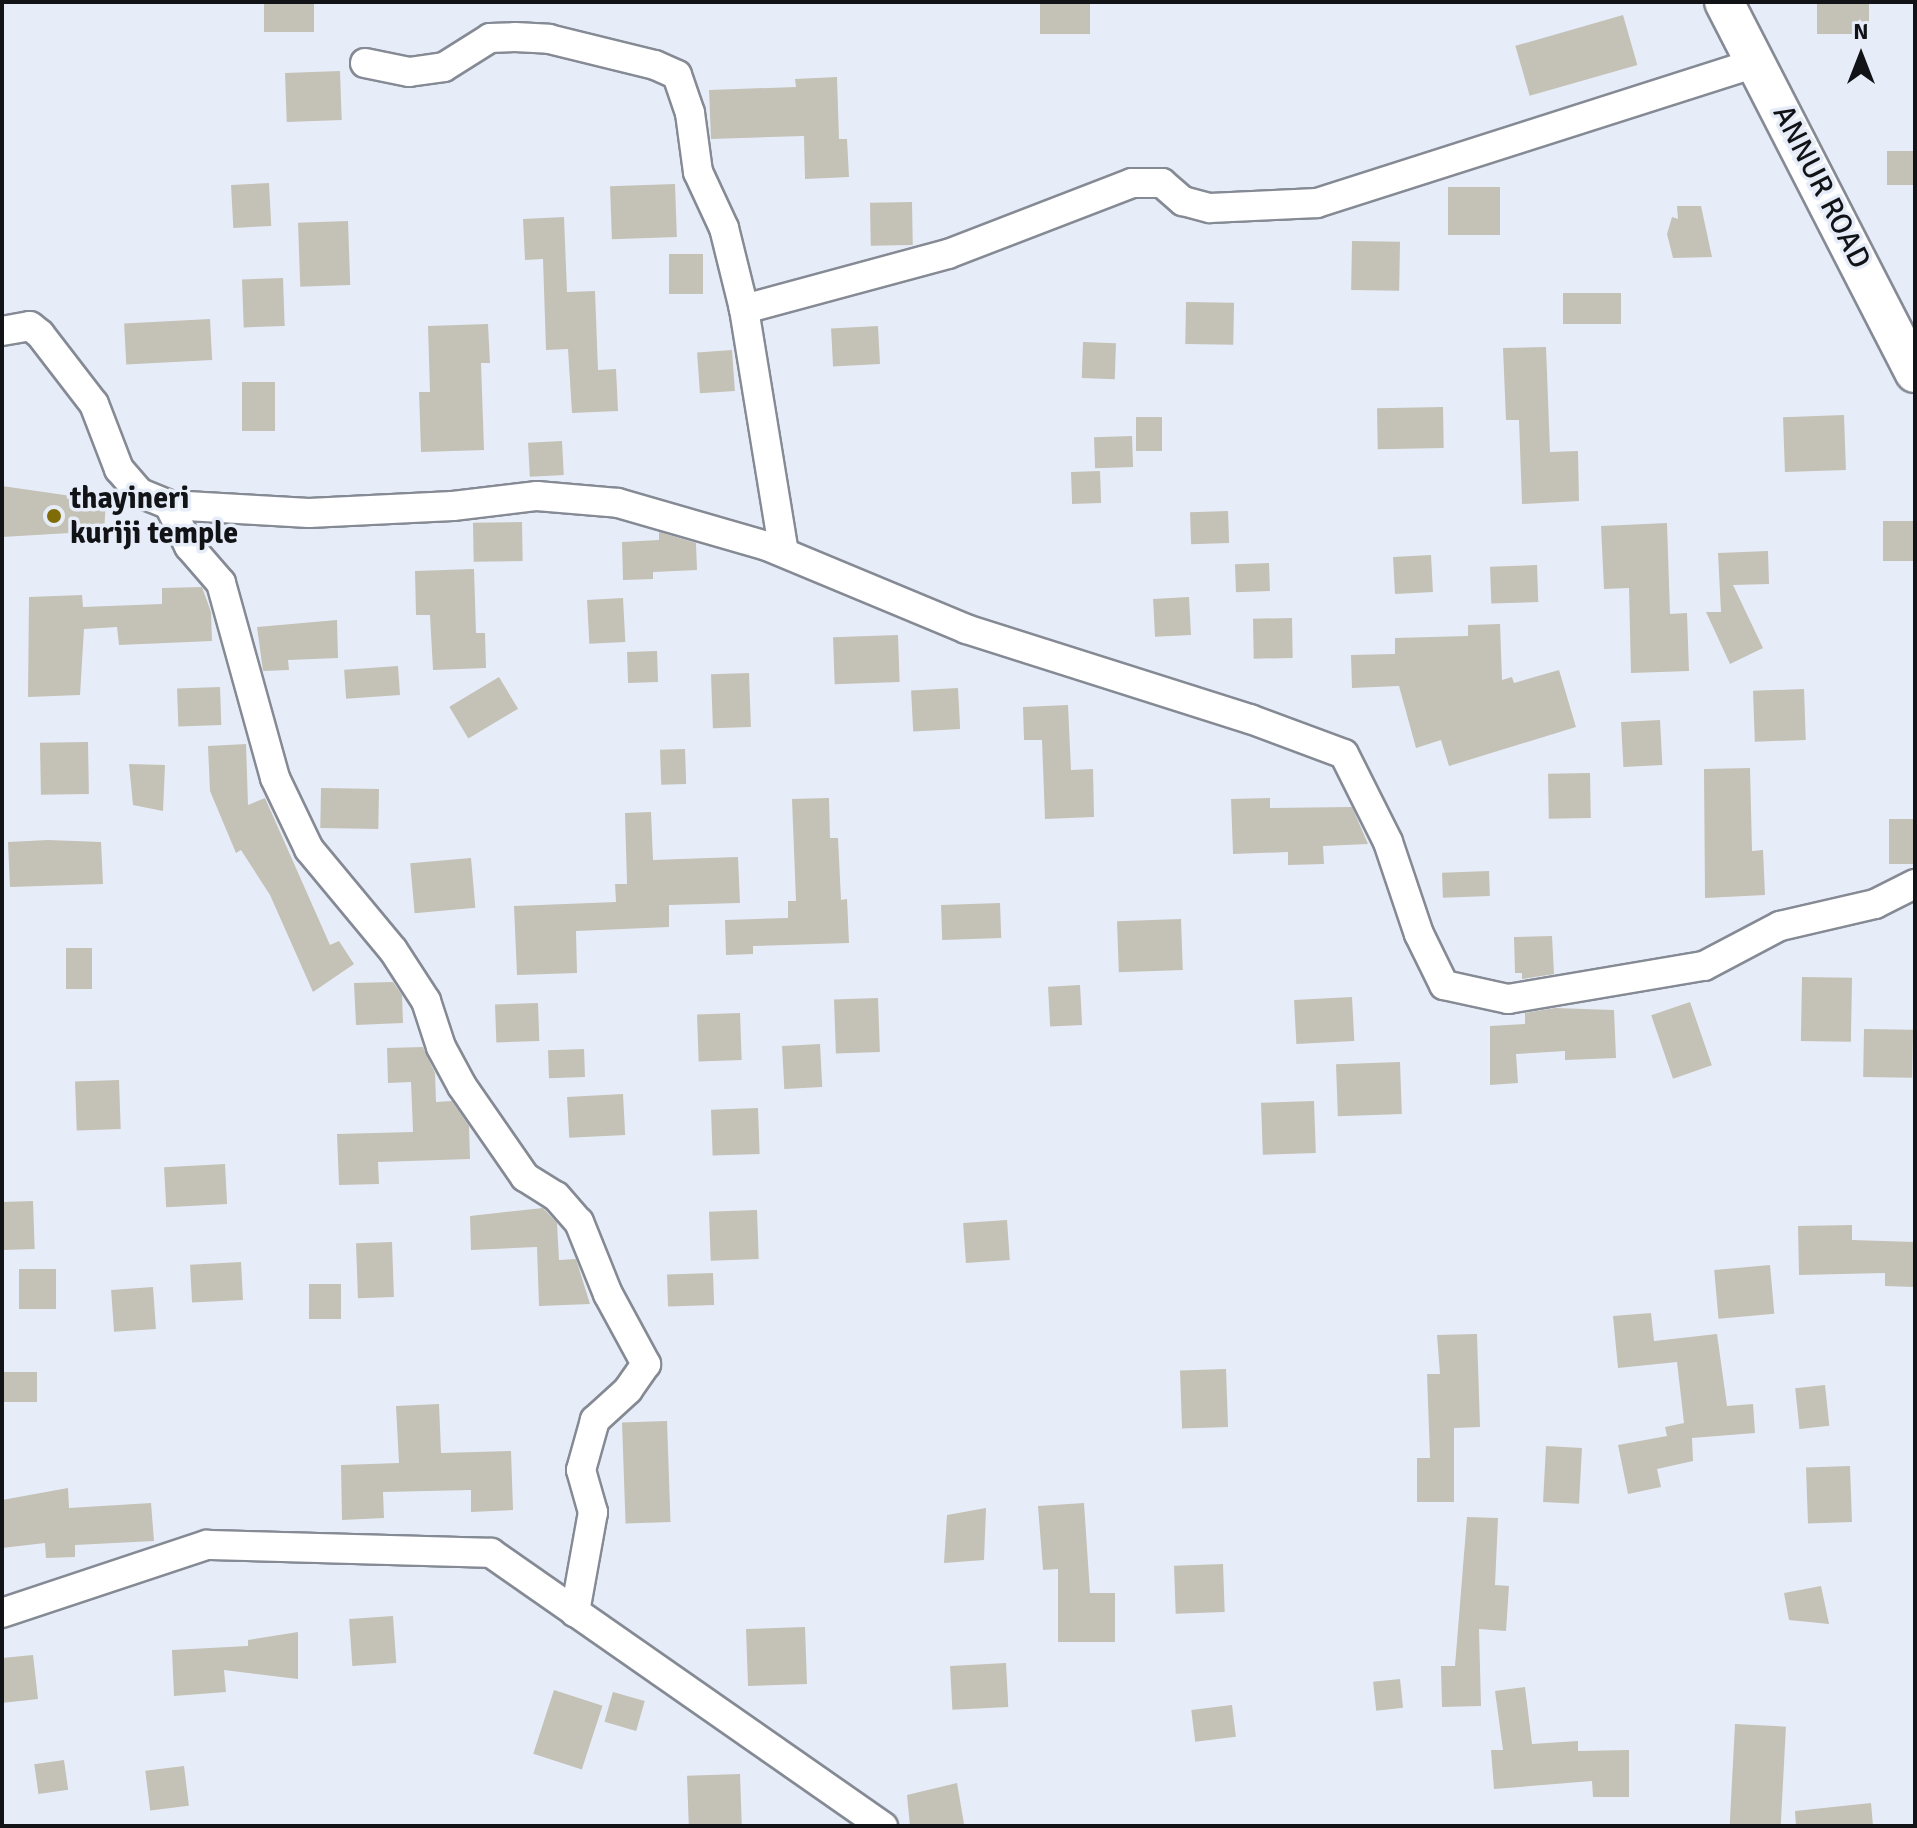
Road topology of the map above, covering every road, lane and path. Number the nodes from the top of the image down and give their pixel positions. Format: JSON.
{"nodes":[{"id":1,"x":1724,"y":2,"type":"edge"},
{"id":2,"x":1759,"y":62,"type":"junction"},
{"id":3,"x":365,"y":63,"type":"dead end"},
{"id":4,"x":744,"y":309,"type":"junction"},
{"id":5,"x":2,"y":331,"type":"edge"},
{"id":6,"x":1915,"y":373,"type":"edge"},
{"id":7,"x":169,"y":505,"type":"junction"},
{"id":8,"x":784,"y":552,"type":"junction"},
{"id":9,"x":1915,"y":884,"type":"edge"},
{"id":10,"x":575,"y":1612,"type":"junction"},
{"id":11,"x":2,"y":1613,"type":"edge"},
{"id":12,"x":883,"y":1826,"type":"edge"}],
"edges":[{"from":1,"to":2,"type":"main road","name":"ANNUR ROAD"},
{"from":2,"to":4,"type":"street"},
{"from":2,"to":6,"type":"main road","name":"ANNUR ROAD"},
{"from":3,"to":4,"type":"street"},
{"from":4,"to":8,"type":"street"},
{"from":5,"to":7,"type":"street"},
{"from":7,"to":8,"type":"street"},
{"from":7,"to":10,"type":"street"},
{"from":8,"to":9,"type":"street"},
{"from":10,"to":11,"type":"street"},
{"from":10,"to":12,"type":"street"}]}
